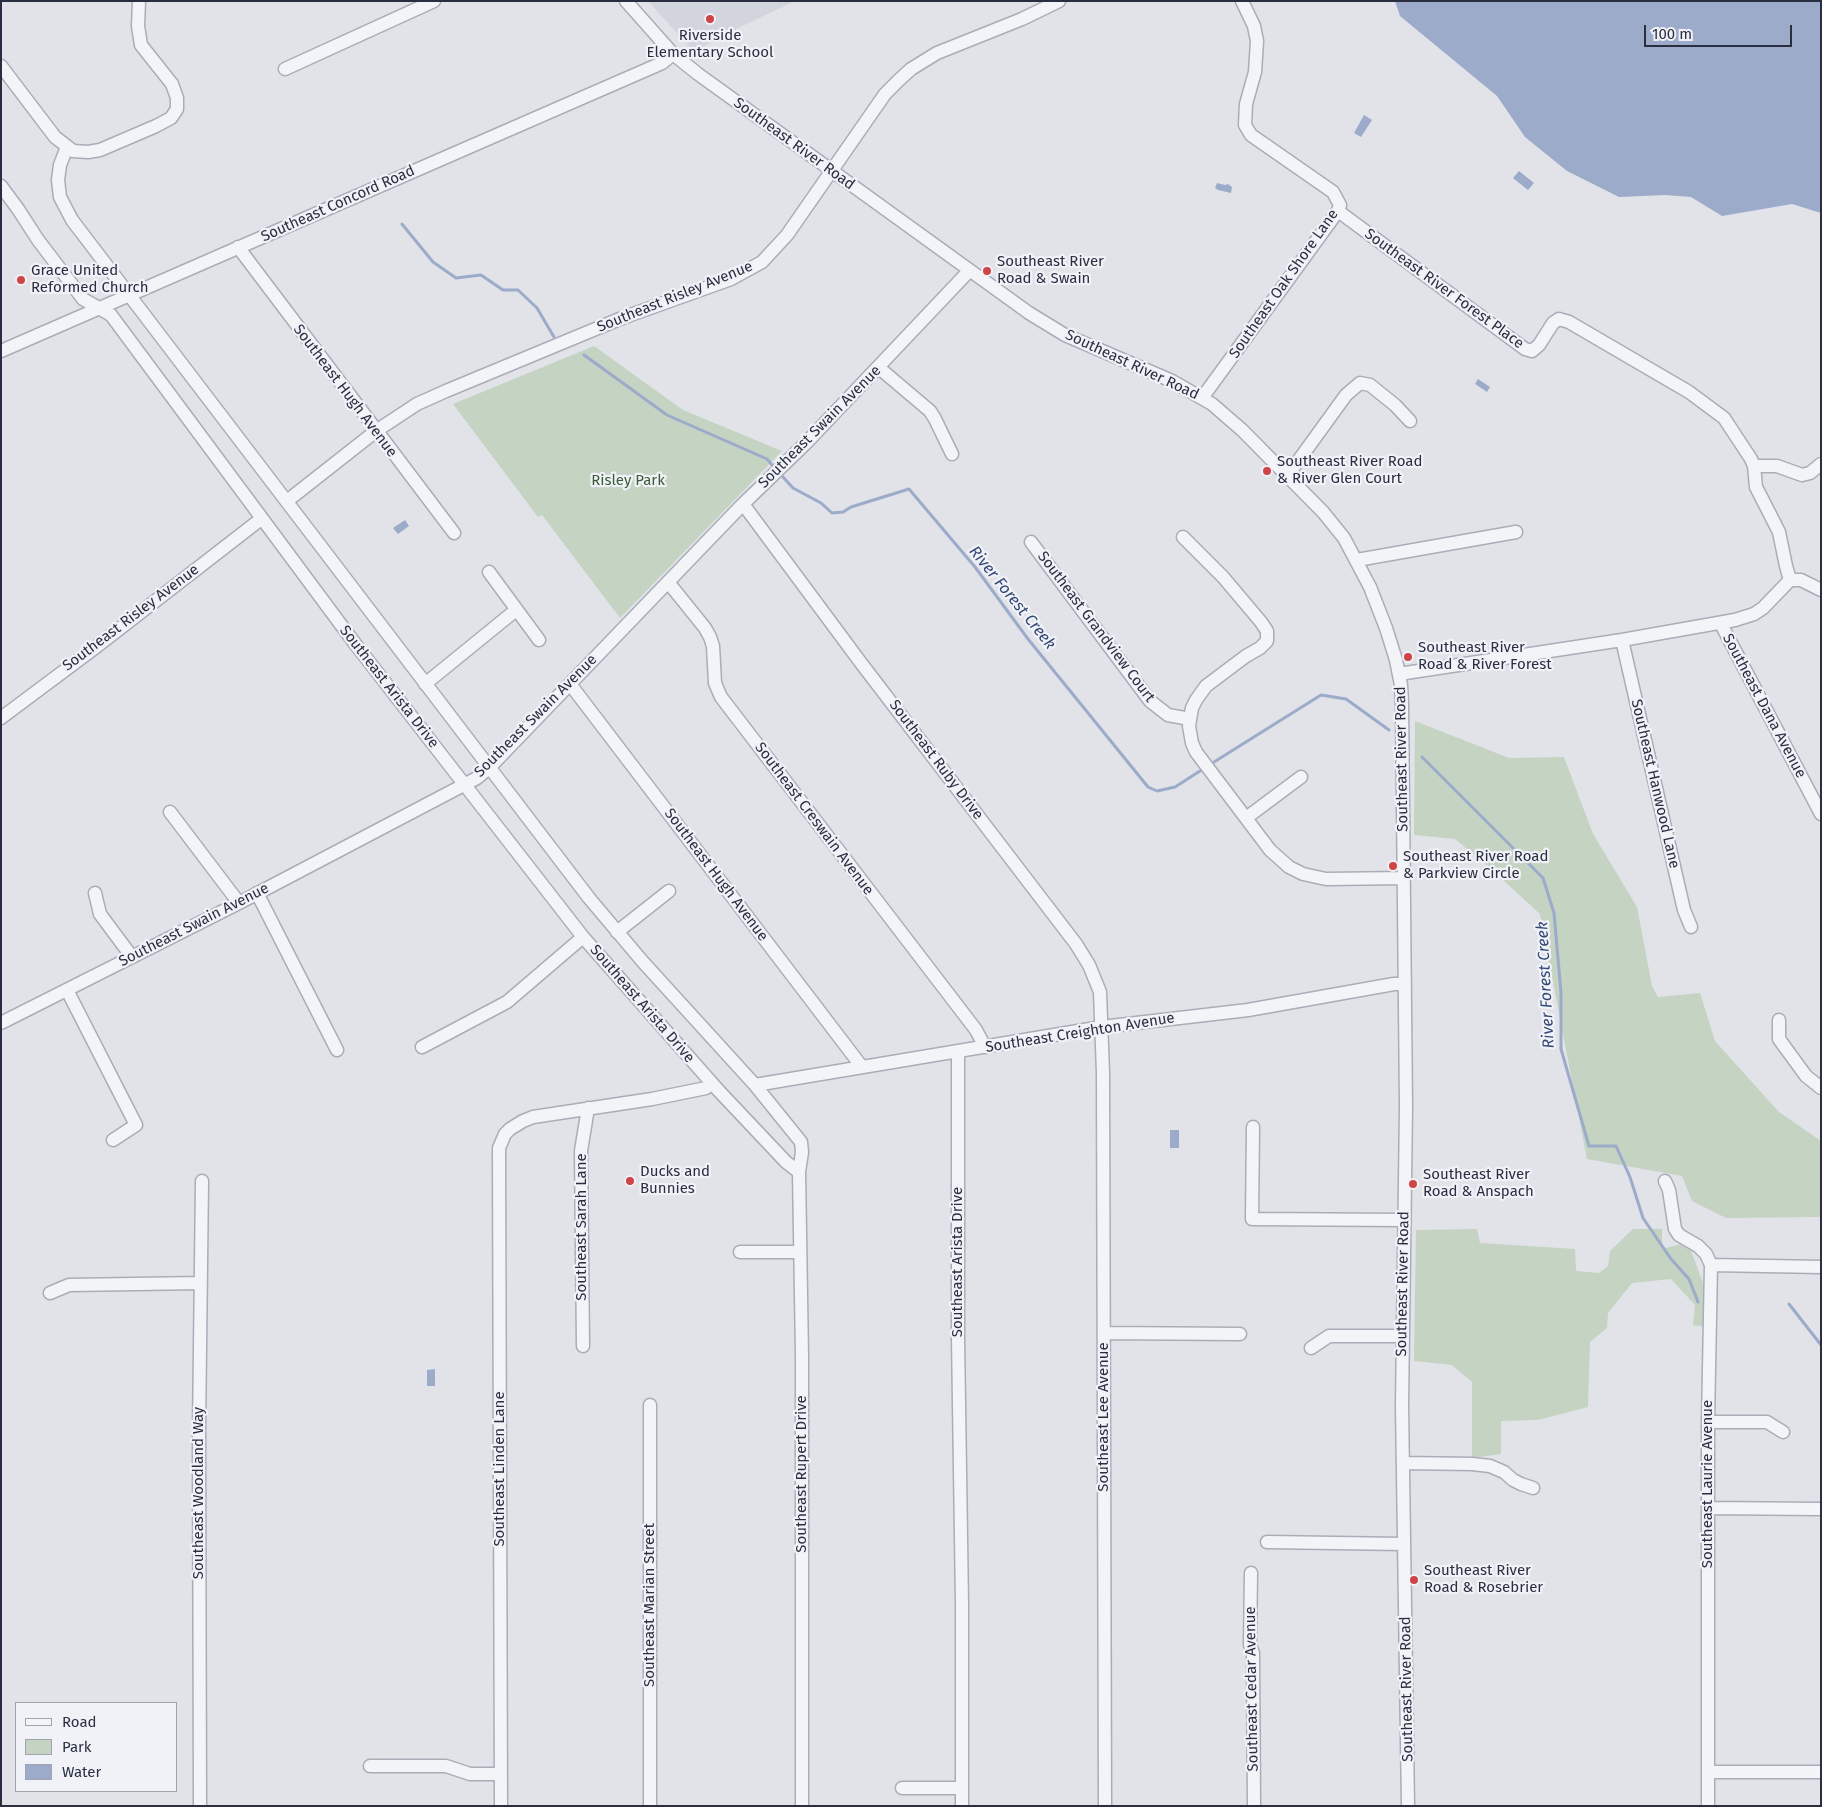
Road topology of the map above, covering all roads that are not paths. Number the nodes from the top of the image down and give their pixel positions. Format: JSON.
{"nodes":[{"id":1,"x":139,"y":1,"type":"edge"},
{"id":2,"x":434,"y":1,"type":"edge"},
{"id":3,"x":626,"y":1,"type":"edge"},
{"id":4,"x":1060,"y":1,"type":"edge"},
{"id":5,"x":1242,"y":1,"type":"edge"},
{"id":6,"x":673,"y":54,"type":"junction"},
{"id":7,"x":1,"y":66,"type":"edge"},
{"id":8,"x":285,"y":69,"type":"dead end"},
{"id":9,"x":67,"y":147,"type":"junction"},
{"id":10,"x":831,"y":171,"type":"junction"},
{"id":11,"x":1,"y":186,"type":"edge"},
{"id":12,"x":1338,"y":211,"type":"junction"},
{"id":13,"x":238,"y":247,"type":"junction"},
{"id":14,"x":969,"y":271,"type":"junction"},
{"id":15,"x":129,"y":295,"type":"junction"},
{"id":16,"x":99,"y":308,"type":"junction"},
{"id":17,"x":1,"y":350,"type":"edge"},
{"id":18,"x":878,"y":368,"type":"junction"},
{"id":19,"x":1202,"y":398,"type":"junction"},
{"id":20,"x":1410,"y":421,"type":"dead end"},
{"id":21,"x":376,"y":431,"type":"junction"},
{"id":22,"x":952,"y":454,"type":"dead end"},
{"id":23,"x":1821,"y":464,"type":"edge"},
{"id":24,"x":1754,"y":466,"type":"junction"},
{"id":25,"x":1288,"y":475,"type":"junction"},
{"id":26,"x":287,"y":501,"type":"junction"},
{"id":27,"x":743,"y":504,"type":"junction"},
{"id":28,"x":261,"y":519,"type":"junction"},
{"id":29,"x":1516,"y":532,"type":"dead end"},
{"id":30,"x":454,"y":533,"type":"dead end"},
{"id":31,"x":1183,"y":537,"type":"dead end"},
{"id":32,"x":1031,"y":542,"type":"dead end"},
{"id":33,"x":1356,"y":560,"type":"junction"},
{"id":34,"x":490,"y":572,"type":"dead end"},
{"id":35,"x":1790,"y":580,"type":"junction"},
{"id":36,"x":668,"y":582,"type":"junction"},
{"id":37,"x":1821,"y":590,"type":"edge"},
{"id":38,"x":516,"y":610,"type":"junction"},
{"id":39,"x":1721,"y":624,"type":"junction"},
{"id":40,"x":539,"y":640,"type":"dead end"},
{"id":41,"x":1622,"y":640,"type":"junction"},
{"id":42,"x":1399,"y":674,"type":"junction"},
{"id":43,"x":425,"y":684,"type":"junction"},
{"id":44,"x":570,"y":684,"type":"junction"},
{"id":45,"x":1,"y":718,"type":"edge"},
{"id":46,"x":1190,"y":719,"type":"junction"},
{"id":47,"x":490,"y":768,"type":"junction"},
{"id":48,"x":1301,"y":777,"type":"dead end"},
{"id":49,"x":465,"y":785,"type":"junction"},
{"id":50,"x":170,"y":812,"type":"dead end"},
{"id":51,"x":1821,"y":814,"type":"edge"},
{"id":52,"x":1246,"y":818,"type":"junction"},
{"id":53,"x":1404,"y":878,"type":"junction"},
{"id":54,"x":670,"y":891,"type":"dead end"},
{"id":55,"x":95,"y":893,"type":"dead end"},
{"id":56,"x":257,"y":893,"type":"junction"},
{"id":57,"x":239,"y":903,"type":"junction"},
{"id":58,"x":1691,"y":927,"type":"dead end"},
{"id":59,"x":617,"y":932,"type":"junction"},
{"id":60,"x":583,"y":937,"type":"junction"},
{"id":61,"x":132,"y":957,"type":"junction"},
{"id":62,"x":1405,"y":984,"type":"junction"},
{"id":63,"x":67,"y":990,"type":"junction"},
{"id":64,"x":1779,"y":1020,"type":"dead end"},
{"id":65,"x":1,"y":1023,"type":"edge"},
{"id":66,"x":1102,"y":1027,"type":"junction"},
{"id":67,"x":422,"y":1047,"type":"dead end"},
{"id":68,"x":985,"y":1047,"type":"junction"},
{"id":69,"x":337,"y":1050,"type":"dead end"},
{"id":70,"x":958,"y":1052,"type":"junction"},
{"id":71,"x":862,"y":1067,"type":"junction"},
{"id":72,"x":712,"y":1083,"type":"junction"},
{"id":73,"x":755,"y":1085,"type":"junction"},
{"id":74,"x":1821,"y":1088,"type":"edge"},
{"id":75,"x":588,"y":1108,"type":"junction"},
{"id":76,"x":1253,"y":1127,"type":"dead end"},
{"id":77,"x":113,"y":1140,"type":"dead end"},
{"id":78,"x":801,"y":1142,"type":"joint"},
{"id":79,"x":799,"y":1172,"type":"junction"},
{"id":80,"x":202,"y":1180,"type":"dead end"},
{"id":81,"x":1665,"y":1181,"type":"dead end"},
{"id":82,"x":1404,"y":1220,"type":"junction"},
{"id":83,"x":740,"y":1252,"type":"dead end"},
{"id":84,"x":800,"y":1252,"type":"junction"},
{"id":85,"x":1711,"y":1265,"type":"junction"},
{"id":86,"x":1821,"y":1267,"type":"edge"},
{"id":87,"x":201,"y":1283,"type":"junction"},
{"id":88,"x":50,"y":1293,"type":"dead end"},
{"id":89,"x":1104,"y":1333,"type":"junction"},
{"id":90,"x":1240,"y":1334,"type":"dead end"},
{"id":91,"x":1403,"y":1336,"type":"junction"},
{"id":92,"x":583,"y":1346,"type":"dead end"},
{"id":93,"x":1311,"y":1348,"type":"dead end"},
{"id":94,"x":650,"y":1405,"type":"dead end"},
{"id":95,"x":1708,"y":1422,"type":"junction"},
{"id":96,"x":1783,"y":1432,"type":"dead end"},
{"id":97,"x":1403,"y":1463,"type":"junction"},
{"id":98,"x":1533,"y":1488,"type":"dead end"},
{"id":99,"x":1708,"y":1508,"type":"junction"},
{"id":100,"x":1821,"y":1510,"type":"edge"},
{"id":101,"x":1267,"y":1542,"type":"dead end"},
{"id":102,"x":1404,"y":1544,"type":"junction"},
{"id":103,"x":1250,"y":1573,"type":"dead end"},
{"id":104,"x":370,"y":1766,"type":"dead end"},
{"id":105,"x":1708,"y":1772,"type":"junction"},
{"id":106,"x":1821,"y":1772,"type":"edge"},
{"id":107,"x":500,"y":1774,"type":"junction"},
{"id":108,"x":902,"y":1788,"type":"dead end"},
{"id":109,"x":962,"y":1788,"type":"junction"},
{"id":110,"x":200,"y":1806,"type":"edge"},
{"id":111,"x":501,"y":1806,"type":"edge"},
{"id":112,"x":650,"y":1806,"type":"edge"},
{"id":113,"x":802,"y":1806,"type":"edge"},
{"id":114,"x":962,"y":1806,"type":"edge"},
{"id":115,"x":1105,"y":1806,"type":"edge"},
{"id":116,"x":1254,"y":1806,"type":"edge"},
{"id":117,"x":1408,"y":1806,"type":"edge"},
{"id":118,"x":1708,"y":1806,"type":"edge"}],
"edges":[{"from":1,"to":9,"type":"street"},
{"from":2,"to":8,"type":"street"},
{"from":3,"to":6,"type":"street","name":"Southeast River Road"},
{"from":4,"to":10,"type":"street","name":"Southeast Risley Avenue"},
{"from":5,"to":12,"type":"street","name":"Southeast Oak Shore Lane"},
{"from":6,"to":10,"type":"street","name":"Southeast River Road"},
{"from":6,"to":13,"type":"street","name":"Southeast Concord Road"},
{"from":7,"to":9,"type":"street"},
{"from":9,"to":15,"type":"street","name":"Southeast Arista Drive"},
{"from":10,"to":14,"type":"street","name":"Southeast River Road"},
{"from":10,"to":21,"type":"street","name":"Southeast Risley Avenue"},
{"from":11,"to":16,"type":"street","name":"Southeast Arista Drive"},
{"from":12,"to":19,"type":"street","name":"Southeast Oak Shore Lane"},
{"from":12,"to":24,"type":"street","name":"Southeast River Forest Place"},
{"from":13,"to":15,"type":"street","name":"Southeast Concord Road"},
{"from":13,"to":21,"type":"street","name":"Southeast Hugh Avenue"},
{"from":14,"to":18,"type":"street","name":"Southeast Swain Avenue"},
{"from":14,"to":19,"type":"street","name":"Southeast River Road"},
{"from":15,"to":16,"type":"street","name":"Southeast Concord Road"},
{"from":15,"to":26,"type":"street","name":"Southeast Arista Drive"},
{"from":16,"to":17,"type":"street","name":"Southeast Concord Road"},
{"from":16,"to":28,"type":"street","name":"Southeast Arista Drive"},
{"from":18,"to":22,"type":"street"},
{"from":18,"to":27,"type":"street","name":"Southeast Swain Avenue"},
{"from":19,"to":25,"type":"street","name":"Southeast River Road"},
{"from":20,"to":25,"type":"street"},
{"from":21,"to":26,"type":"street","name":"Southeast Risley Avenue"},
{"from":21,"to":30,"type":"street","name":"Southeast Hugh Avenue"},
{"from":23,"to":24,"type":"street"},
{"from":24,"to":35,"type":"street","name":"Southeast River Forest Place"},
{"from":25,"to":33,"type":"street","name":"Southeast River Road"},
{"from":26,"to":43,"type":"street","name":"Southeast Arista Drive"},
{"from":27,"to":36,"type":"street","name":"Southeast Swain Avenue"},
{"from":27,"to":66,"type":"street","name":"Southeast Ruby Drive"},
{"from":28,"to":45,"type":"street","name":"Southeast Risley Avenue"},
{"from":28,"to":49,"type":"street","name":"Southeast Arista Drive"},
{"from":29,"to":33,"type":"street"},
{"from":31,"to":46,"type":"street"},
{"from":32,"to":46,"type":"street","name":"Southeast Grandview Court"},
{"from":33,"to":42,"type":"street","name":"Southeast River Road"},
{"from":34,"to":38,"type":"street"},
{"from":35,"to":37,"type":"street"},
{"from":35,"to":39,"type":"street"},
{"from":36,"to":44,"type":"street","name":"Southeast Swain Avenue"},
{"from":36,"to":68,"type":"street","name":"Southeast Creswain Avenue"},
{"from":38,"to":40,"type":"street"},
{"from":38,"to":43,"type":"street"},
{"from":39,"to":41,"type":"street"},
{"from":39,"to":51,"type":"street","name":"Southeast Dana Avenue"},
{"from":41,"to":42,"type":"street"},
{"from":41,"to":58,"type":"street","name":"Southeast Hanwood Lane"},
{"from":42,"to":53,"type":"street","name":"Southeast River Road"},
{"from":43,"to":47,"type":"street","name":"Southeast Arista Drive"},
{"from":44,"to":47,"type":"street","name":"Southeast Swain Avenue"},
{"from":44,"to":71,"type":"street","name":"Southeast Hugh Avenue"},
{"from":46,"to":52,"type":"street"},
{"from":47,"to":49,"type":"street","name":"Southeast Swain Avenue"},
{"from":47,"to":59,"type":"street","name":"Southeast Arista Drive"},
{"from":48,"to":52,"type":"street"},
{"from":49,"to":56,"type":"street","name":"Southeast Swain Avenue"},
{"from":49,"to":60,"type":"street","name":"Southeast Arista Drive"},
{"from":50,"to":57,"type":"street"},
{"from":52,"to":53,"type":"street"},
{"from":53,"to":62,"type":"street","name":"Southeast River Road"},
{"from":54,"to":59,"type":"street"},
{"from":55,"to":61,"type":"street"},
{"from":56,"to":57,"type":"street","name":"Southeast Swain Avenue"},
{"from":56,"to":69,"type":"street"},
{"from":57,"to":61,"type":"street","name":"Southeast Swain Avenue"},
{"from":59,"to":73,"type":"street","name":"Southeast Arista Drive"},
{"from":60,"to":67,"type":"street"},
{"from":60,"to":72,"type":"street","name":"Southeast Arista Drive"},
{"from":61,"to":63,"type":"street","name":"Southeast Swain Avenue"},
{"from":62,"to":66,"type":"street","name":"Southeast Creighton Avenue"},
{"from":62,"to":82,"type":"street","name":"Southeast River Road"},
{"from":63,"to":65,"type":"street","name":"Southeast Swain Avenue"},
{"from":63,"to":77,"type":"street"},
{"from":64,"to":74,"type":"street"},
{"from":66,"to":68,"type":"street","name":"Southeast Creighton Avenue"},
{"from":66,"to":89,"type":"street","name":"Southeast Lee Avenue"},
{"from":68,"to":70,"type":"street","name":"Southeast Creighton Avenue"},
{"from":70,"to":71,"type":"street","name":"Southeast Creighton Avenue"},
{"from":70,"to":109,"type":"street","name":"Southeast Arista Drive"},
{"from":71,"to":73,"type":"street","name":"Southeast Creighton Avenue"},
{"from":72,"to":75,"type":"street"},
{"from":72,"to":79,"type":"street","name":"Southeast Arista Drive"},
{"from":73,"to":78,"type":"street","name":"Southeast Arista Drive"},
{"from":75,"to":92,"type":"street","name":"Southeast Sarah Lane"},
{"from":75,"to":107,"type":"street","name":"Southeast Linden Lane"},
{"from":76,"to":82,"type":"street"},
{"from":78,"to":79,"type":"street","name":"Southeast Rupert Drive"},
{"from":79,"to":84,"type":"street","name":"Southeast Rupert Drive"},
{"from":80,"to":87,"type":"street","name":"Southeast Woodland Way"},
{"from":81,"to":85,"type":"street"},
{"from":82,"to":91,"type":"street","name":"Southeast River Road"},
{"from":83,"to":84,"type":"street"},
{"from":84,"to":113,"type":"street","name":"Southeast Rupert Drive"},
{"from":85,"to":86,"type":"street"},
{"from":85,"to":95,"type":"street","name":"Southeast Laurie Avenue"},
{"from":87,"to":88,"type":"street"},
{"from":87,"to":110,"type":"street","name":"Southeast Woodland Way"},
{"from":89,"to":90,"type":"street"},
{"from":89,"to":115,"type":"street","name":"Southeast Lee Avenue"},
{"from":91,"to":93,"type":"street"},
{"from":91,"to":97,"type":"street","name":"Southeast River Road"},
{"from":94,"to":112,"type":"street","name":"Southeast Marian Street"},
{"from":95,"to":96,"type":"street"},
{"from":95,"to":99,"type":"street","name":"Southeast Laurie Avenue"},
{"from":97,"to":98,"type":"street"},
{"from":97,"to":102,"type":"street","name":"Southeast River Road"},
{"from":99,"to":100,"type":"street"},
{"from":99,"to":105,"type":"street","name":"Southeast Laurie Avenue"},
{"from":101,"to":102,"type":"street"},
{"from":102,"to":117,"type":"street","name":"Southeast River Road"},
{"from":103,"to":116,"type":"street","name":"Southeast Cedar Avenue"},
{"from":104,"to":107,"type":"street"},
{"from":105,"to":106,"type":"street"},
{"from":105,"to":118,"type":"street","name":"Southeast Laurie Avenue"},
{"from":107,"to":111,"type":"street","name":"Southeast Linden Lane"},
{"from":108,"to":109,"type":"street"},
{"from":109,"to":114,"type":"street","name":"Southeast Arista Drive"}]}
